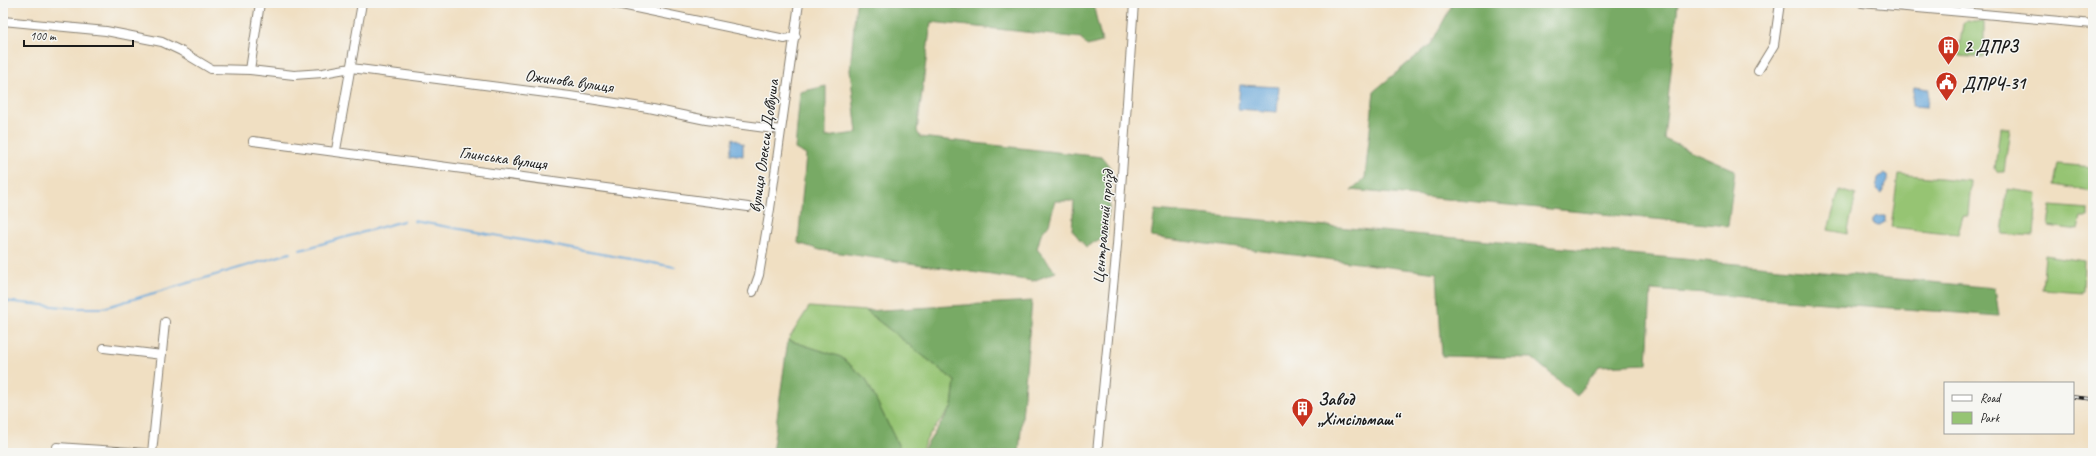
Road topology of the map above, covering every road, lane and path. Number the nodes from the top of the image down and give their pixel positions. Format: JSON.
{"nodes":[{"id":1,"x":260,"y":3,"type":"edge"},
{"id":2,"x":362,"y":3,"type":"edge"},
{"id":3,"x":612,"y":3,"type":"edge"},
{"id":4,"x":799,"y":3,"type":"edge"},
{"id":5,"x":1134,"y":3,"type":"edge"},
{"id":6,"x":1780,"y":3,"type":"edge"},
{"id":7,"x":1862,"y":3,"type":"edge"},
{"id":8,"x":3,"y":21,"type":"edge"},
{"id":9,"x":2093,"y":24,"type":"edge"},
{"id":10,"x":796,"y":36,"type":"junction"},
{"id":11,"x":351,"y":68,"type":"junction"},
{"id":12,"x":250,"y":70,"type":"junction"},
{"id":13,"x":1758,"y":71,"type":"dead end"},
{"id":14,"x":781,"y":130,"type":"junction"},
{"id":15,"x":254,"y":140,"type":"dead end"},
{"id":16,"x":336,"y":150,"type":"junction"},
{"id":17,"x":748,"y":207,"type":"dead end"},
{"id":18,"x":753,"y":292,"type":"dead end"},
{"id":19,"x":165,"y":322,"type":"dead end"},
{"id":20,"x":104,"y":348,"type":"dead end"},
{"id":21,"x":162,"y":355,"type":"junction"},
{"id":22,"x":57,"y":447,"type":"dead end"},
{"id":23,"x":147,"y":453,"type":"edge"},
{"id":24,"x":152,"y":453,"type":"edge"},
{"id":25,"x":1097,"y":453,"type":"edge"}],
"edges":[{"from":1,"to":12,"type":"street"},
{"from":2,"to":11,"type":"street"},
{"from":3,"to":10,"type":"street"},
{"from":4,"to":10,"type":"street","name":"вулиця Олекси Довбуша"},
{"from":5,"to":25,"type":"street","name":"Центральний проїзд"},
{"from":6,"to":13,"type":"street"},
{"from":7,"to":9,"type":"street"},
{"from":8,"to":12,"type":"street","name":"Ожинова вулиця"},
{"from":10,"to":14,"type":"street","name":"вулиця Олекси Довбуша"},
{"from":11,"to":12,"type":"street","name":"Ожинова вулиця"},
{"from":11,"to":14,"type":"street","name":"Ожинова вулиця"},
{"from":11,"to":16,"type":"street"},
{"from":14,"to":18,"type":"street","name":"вулиця Олекси Довбуша"},
{"from":15,"to":16,"type":"street","name":"Глинська вулиця"},
{"from":16,"to":17,"type":"street","name":"Глинська вулиця"},
{"from":19,"to":21,"type":"street"},
{"from":20,"to":21,"type":"street"},
{"from":21,"to":24,"type":"street"},
{"from":22,"to":23,"type":"street"}]}
